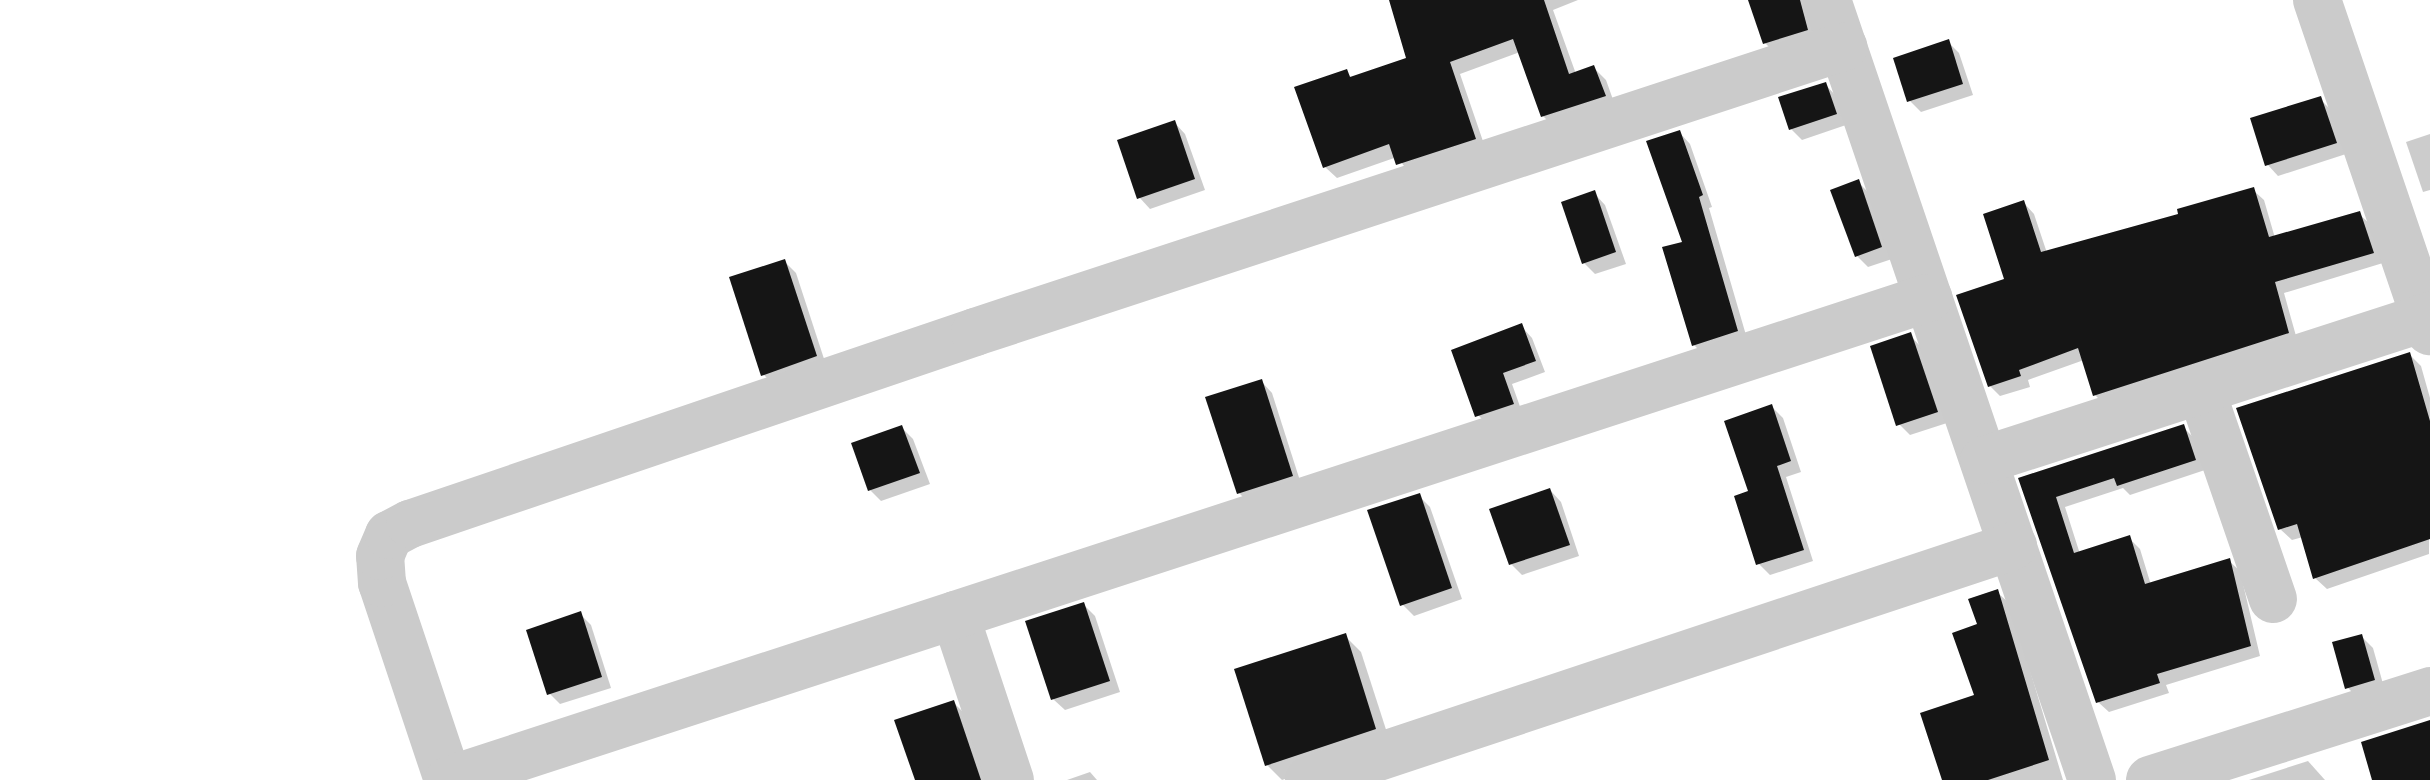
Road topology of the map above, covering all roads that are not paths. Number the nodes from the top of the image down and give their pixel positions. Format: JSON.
{"nodes":[{"id":1,"x":1828,"y":0,"type":"edge"},
{"id":2,"x":2317,"y":0,"type":"edge"},
{"id":3,"x":1843,"y":46,"type":"junction"},
{"id":4,"x":1928,"y":298,"type":"junction"},
{"id":5,"x":2428,"y":321,"type":"edge"},
{"id":6,"x":2202,"y":390,"type":"junction"},
{"id":7,"x":1984,"y":460,"type":"junction"},
{"id":8,"x":2013,"y":546,"type":"junction"},
{"id":9,"x":2273,"y":600,"type":"dead end"},
{"id":10,"x":955,"y":615,"type":"junction"},
{"id":11,"x":2430,"y":692,"type":"edge"},
{"id":12,"x":449,"y":780,"type":"edge"},
{"id":13,"x":1010,"y":780,"type":"edge"},
{"id":14,"x":1309,"y":780,"type":"edge"},
{"id":15,"x":2092,"y":780,"type":"edge"},
{"id":16,"x":2150,"y":780,"type":"edge"}],
"edges":[{"from":1,"to":3,"type":"street"},
{"from":2,"to":5,"type":"street"},
{"from":3,"to":4,"type":"street"},
{"from":3,"to":12,"type":"street"},
{"from":4,"to":7,"type":"street"},
{"from":4,"to":10,"type":"street"},
{"from":5,"to":6,"type":"street"},
{"from":6,"to":7,"type":"street"},
{"from":6,"to":9,"type":"street"},
{"from":7,"to":8,"type":"street"},
{"from":8,"to":14,"type":"street"},
{"from":8,"to":15,"type":"street"},
{"from":10,"to":12,"type":"street"},
{"from":10,"to":13,"type":"street"},
{"from":11,"to":16,"type":"street"}]}
